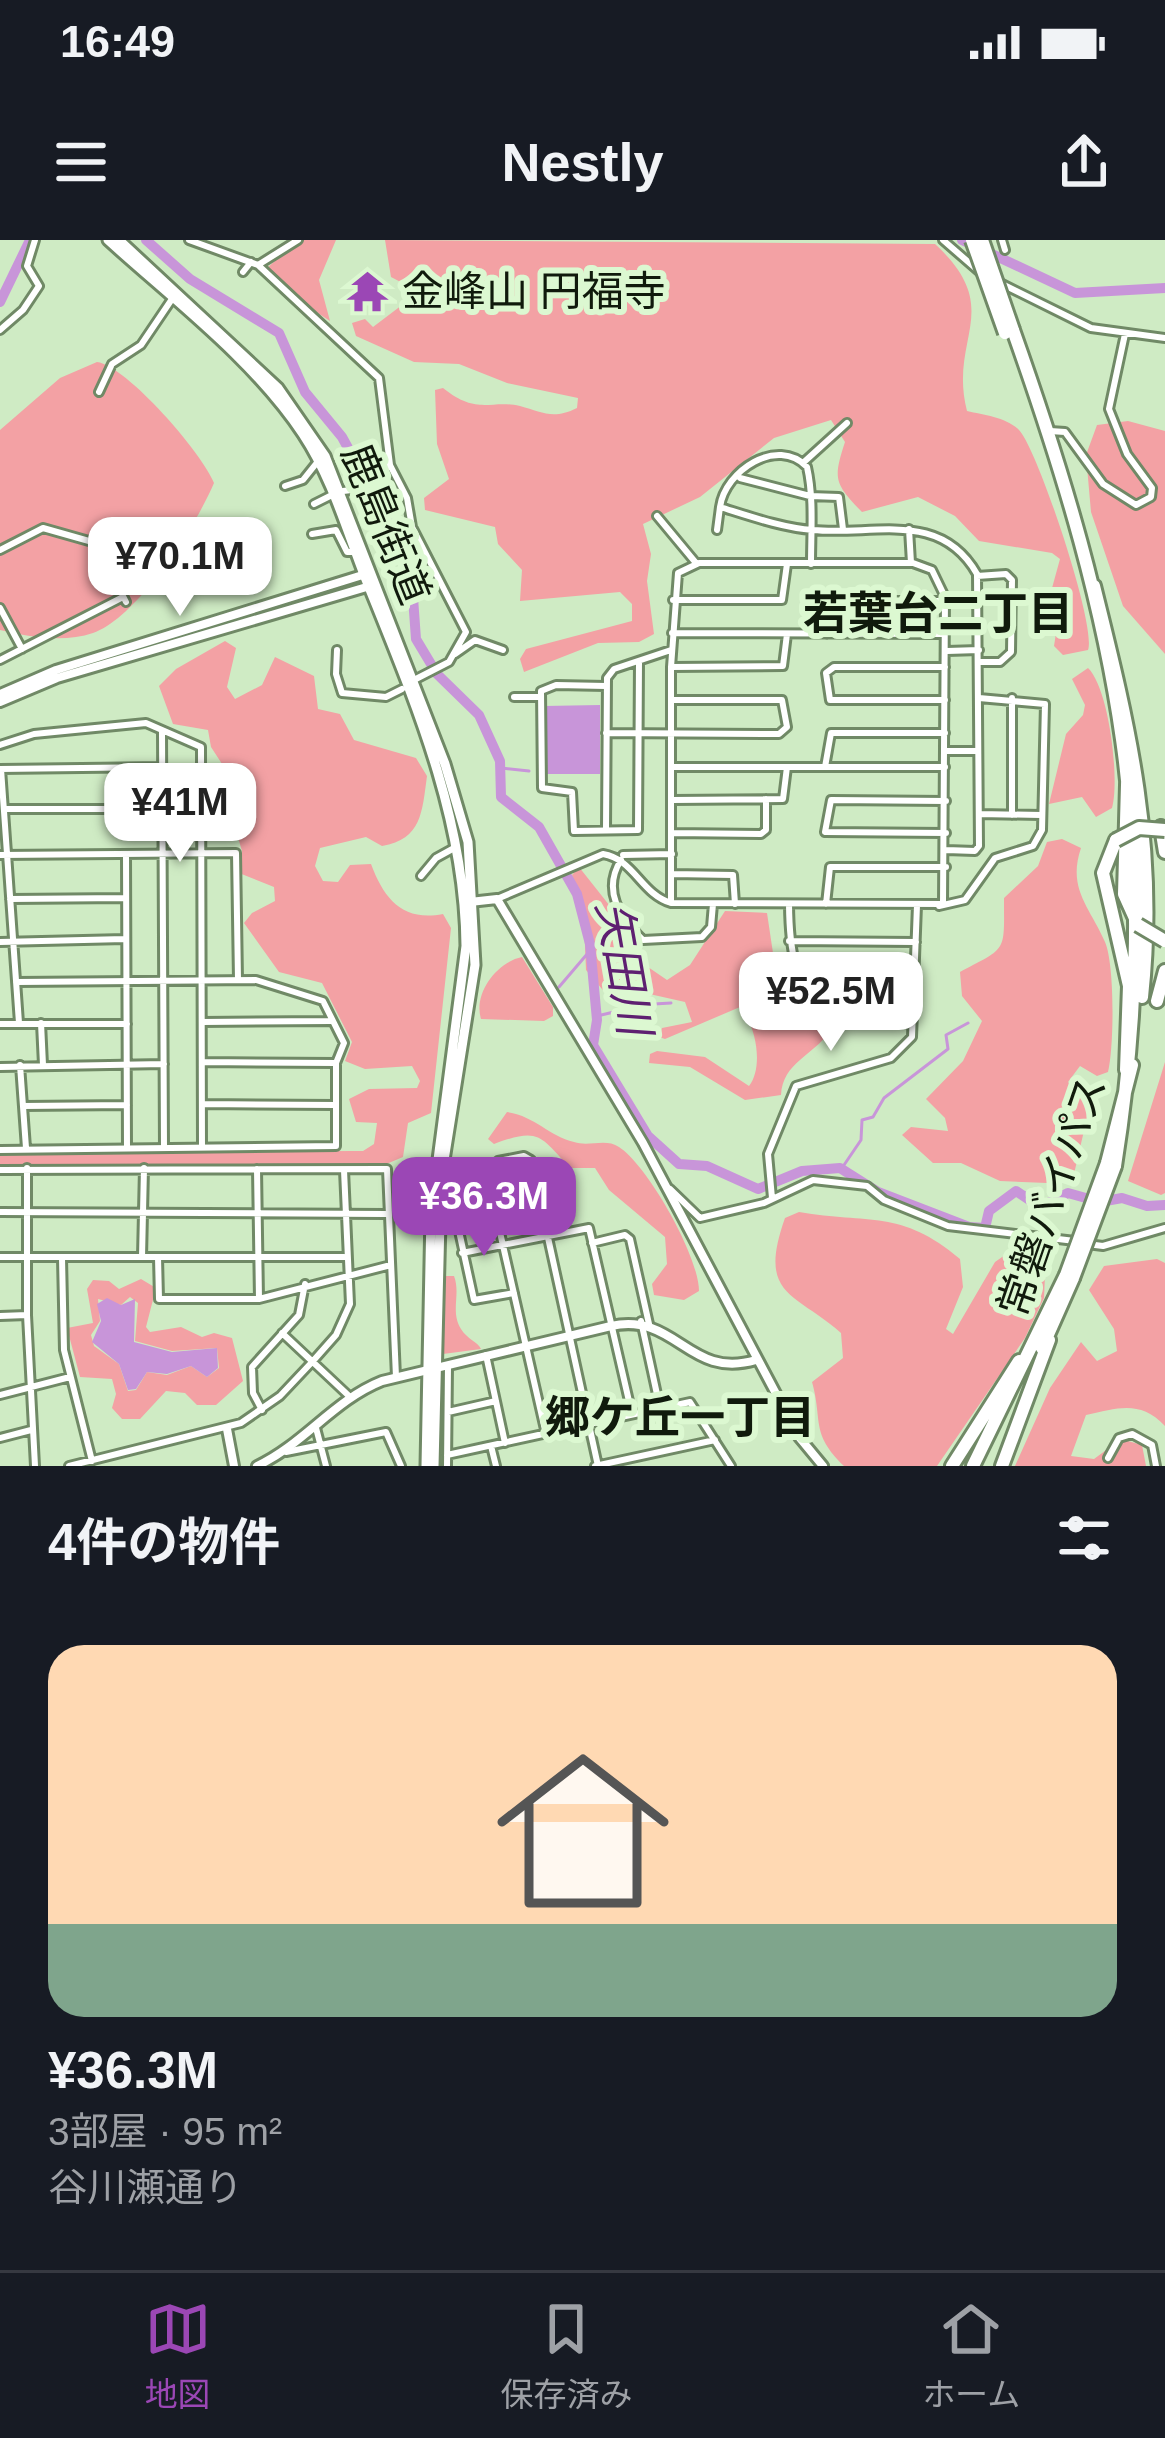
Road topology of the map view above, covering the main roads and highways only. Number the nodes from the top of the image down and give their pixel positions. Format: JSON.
{"nodes":[{"id":1,"x":108,"y":240,"type":"edge"},
{"id":2,"x":119,"y":240,"type":"edge"},
{"id":3,"x":972,"y":240,"type":"edge"},
{"id":4,"x":982,"y":240,"type":"edge"},
{"id":5,"x":1009,"y":332,"type":"junction"},
{"id":6,"x":338,"y":492,"type":"junction"},
{"id":7,"x":369,"y":573,"type":"junction"},
{"id":8,"x":373,"y":585,"type":"junction"},
{"id":9,"x":1126,"y":712,"type":"junction"},
{"id":10,"x":1142,"y":738,"type":"junction"},
{"id":11,"x":1154,"y":786,"type":"dead end"},
{"id":12,"x":1157,"y":808,"type":"dead end"},
{"id":13,"x":1165,"y":830,"type":"edge"},
{"id":14,"x":1165,"y":852,"type":"edge"},
{"id":15,"x":471,"y":902,"type":"junction"},
{"id":16,"x":1165,"y":941,"type":"edge"},
{"id":17,"x":1165,"y":971,"type":"edge"},
{"id":18,"x":1147,"y":1029,"type":"dead end"},
{"id":19,"x":1147,"y":1051,"type":"dead end"},
{"id":20,"x":1124,"y":1119,"type":"junction"},
{"id":21,"x":1067,"y":1279,"type":"junction"},
{"id":22,"x":1053,"y":1328,"type":"junction"},
{"id":23,"x":430,"y":1466,"type":"edge"},
{"id":24,"x":952,"y":1466,"type":"edge"},
{"id":25,"x":973,"y":1466,"type":"edge"},
{"id":26,"x":982,"y":1466,"type":"edge"},
{"id":27,"x":1002,"y":1466,"type":"edge"}],
"edges":[{"from":1,"to":6,"type":"main road"},
{"from":2,"to":6,"type":"main road","name":"鹿島街道"},
{"from":3,"to":5,"type":"highway","name":"常磐バイパス","bridge":true},
{"from":4,"to":5,"type":"highway","name":"常磐バイパス","bridge":true},
{"from":5,"to":9,"type":"highway","name":"常磐バイパス"},
{"from":5,"to":10,"type":"highway","name":"常磐バイパス"},
{"from":6,"to":7,"type":"main road","name":"鹿島街道"},
{"from":6,"to":7,"type":"main road"},
{"from":7,"to":8,"type":"main road"},
{"from":8,"to":15,"type":"main road"},
{"from":8,"to":15,"type":"main road","name":"鹿島街道"},
{"from":9,"to":16,"type":"highway","bridge":true},
{"from":9,"to":20,"type":"highway","name":"常磐バイパス"},
{"from":10,"to":11,"type":"highway"},
{"from":10,"to":17,"type":"highway","name":"常磐バイパス"},
{"from":12,"to":14,"type":"highway"},
{"from":13,"to":20,"type":"highway","bridge":true},
{"from":15,"to":23,"type":"main road"},
{"from":18,"to":20,"type":"highway","name":"常磐バイパス"},
{"from":19,"to":20,"type":"highway"},
{"from":20,"to":21,"type":"highway","name":"常磐バイパス","bridge":true},
{"from":21,"to":22,"type":"highway","name":"常磐バイパス"},
{"from":21,"to":24,"type":"highway"},
{"from":21,"to":25,"type":"highway","name":"常磐バイパス"},
{"from":22,"to":26,"type":"highway","name":"常磐バイパス"},
{"from":22,"to":27,"type":"highway"}]}
